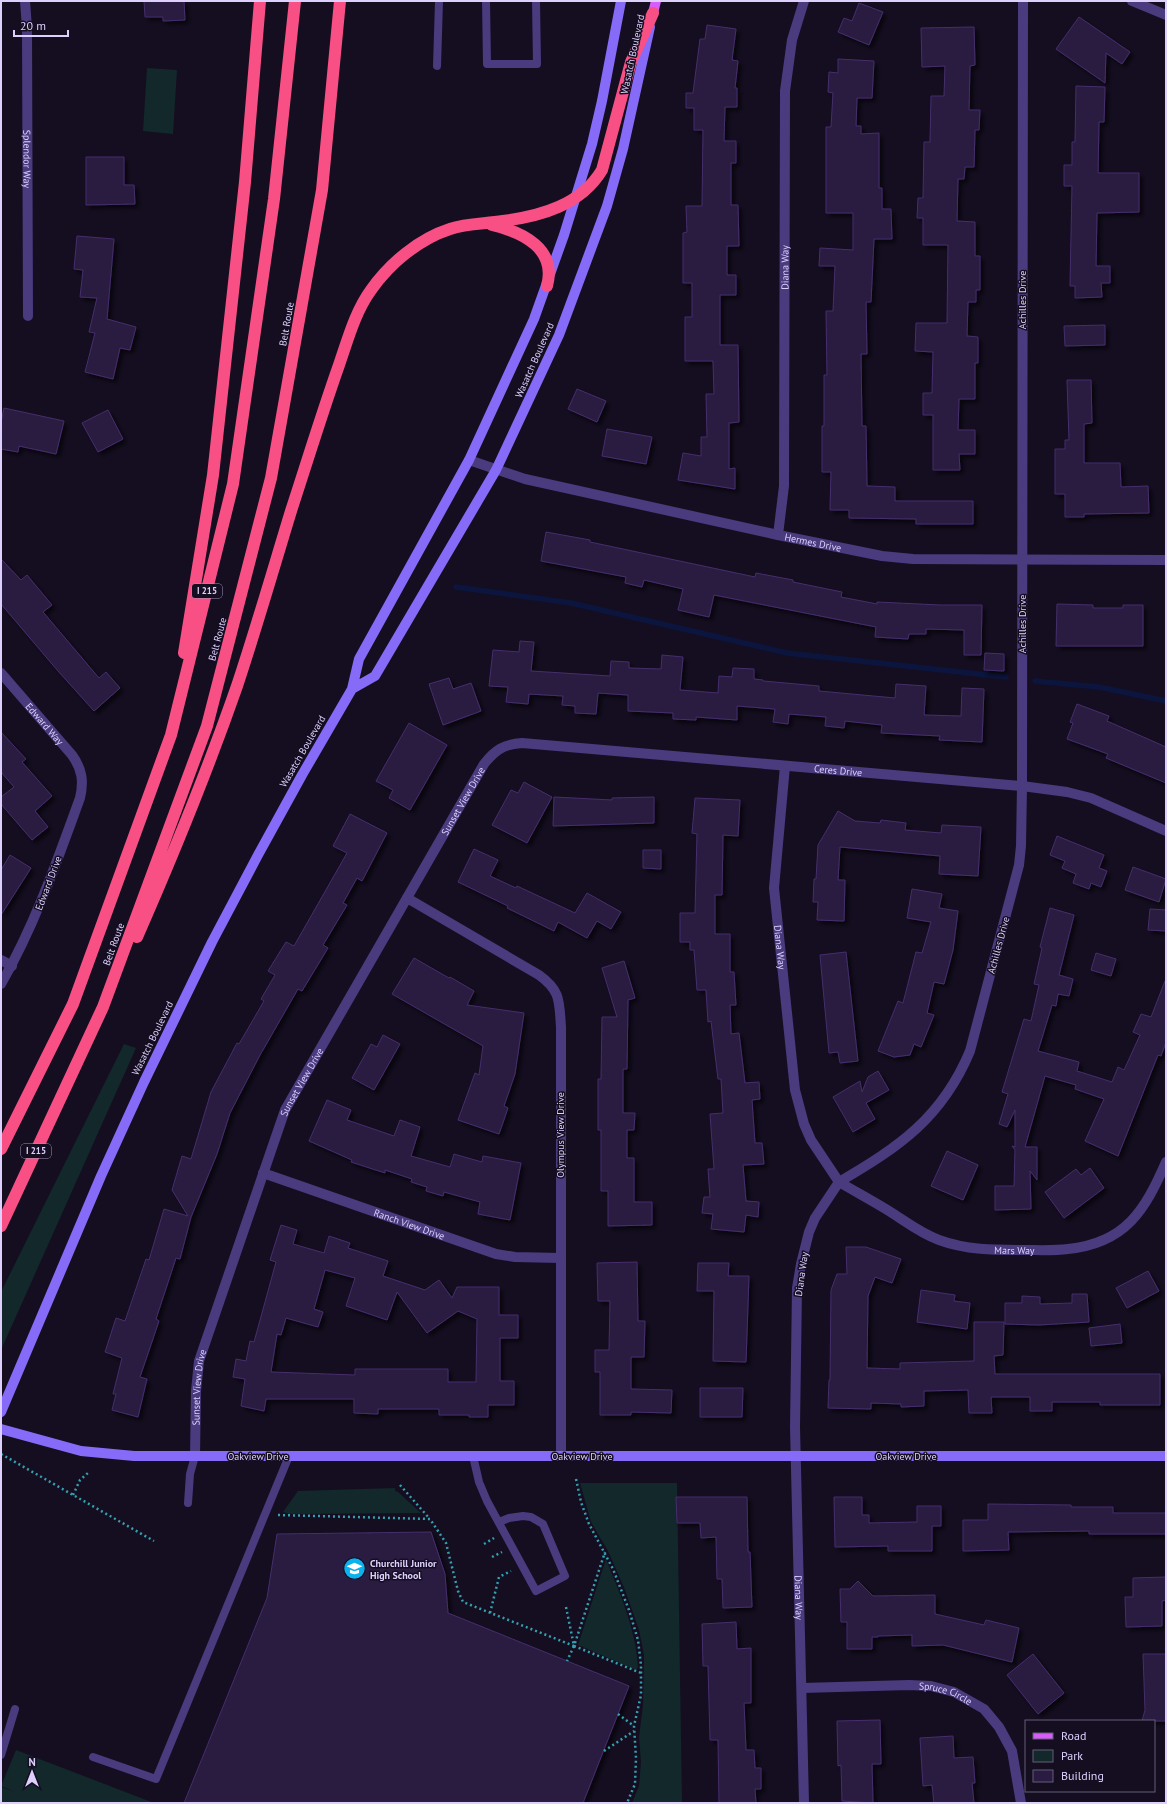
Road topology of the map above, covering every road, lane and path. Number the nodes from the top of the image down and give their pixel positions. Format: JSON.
{"nodes":[{"id":1,"x":25,"y":1,"type":"edge"},
{"id":2,"x":260,"y":1,"type":"edge"},
{"id":3,"x":295,"y":1,"type":"edge"},
{"id":4,"x":340,"y":1,"type":"edge"},
{"id":5,"x":439,"y":1,"type":"edge"},
{"id":6,"x":486,"y":1,"type":"edge"},
{"id":7,"x":536,"y":1,"type":"edge"},
{"id":8,"x":621,"y":1,"type":"edge"},
{"id":9,"x":656,"y":1,"type":"edge"},
{"id":10,"x":804,"y":1,"type":"edge"},
{"id":11,"x":1023,"y":1,"type":"edge"},
{"id":12,"x":1132,"y":1,"type":"edge"},
{"id":13,"x":653,"y":13,"type":"junction"},
{"id":14,"x":1166,"y":15,"type":"edge"},
{"id":15,"x":437,"y":66,"type":"dead end"},
{"id":16,"x":575,"y":199,"type":"junction"},
{"id":17,"x":475,"y":224,"type":"junction"},
{"id":18,"x":547,"y":286,"type":"junction"},
{"id":19,"x":28,"y":316,"type":"dead end"},
{"id":20,"x":469,"y":460,"type":"junction"},
{"id":21,"x":496,"y":470,"type":"junction"},
{"id":22,"x":778,"y":535,"type":"junction"},
{"id":23,"x":1022,"y":560,"type":"junction"},
{"id":24,"x":1166,"y":560,"type":"edge"},
{"id":25,"x":1,"y":673,"type":"edge"},
{"id":26,"x":352,"y":689,"type":"junction"},
{"id":27,"x":171,"y":735,"type":"junction"},
{"id":28,"x":502,"y":746,"type":"joint"},
{"id":29,"x":785,"y":766,"type":"junction"},
{"id":30,"x":82,"y":778,"type":"joint"},
{"id":31,"x":1022,"y":786,"type":"junction"},
{"id":32,"x":1166,"y":831,"type":"edge"},
{"id":33,"x":407,"y":898,"type":"junction"},
{"id":34,"x":1,"y":960,"type":"edge"},
{"id":35,"x":12,"y":966,"type":"junction"},
{"id":36,"x":1,"y":984,"type":"edge"},
{"id":37,"x":103,"y":1007,"type":"junction"},
{"id":38,"x":1,"y":1149,"type":"edge"},
{"id":39,"x":1166,"y":1162,"type":"edge"},
{"id":40,"x":263,"y":1173,"type":"junction"},
{"id":41,"x":839,"y":1182,"type":"junction"},
{"id":42,"x":1,"y":1226,"type":"edge"},
{"id":43,"x":560,"y":1258,"type":"junction"},
{"id":44,"x":1,"y":1412,"type":"edge"},
{"id":45,"x":1,"y":1428,"type":"edge"},
{"id":46,"x":1,"y":1454,"type":"edge"},
{"id":47,"x":195,"y":1456,"type":"junction"},
{"id":48,"x":290,"y":1456,"type":"junction"},
{"id":49,"x":473,"y":1456,"type":"junction"},
{"id":50,"x":561,"y":1456,"type":"junction"},
{"id":51,"x":796,"y":1456,"type":"junction"},
{"id":52,"x":1166,"y":1456,"type":"edge"},
{"id":53,"x":89,"y":1472,"type":"dead end"},
{"id":54,"x":576,"y":1479,"type":"dead end"},
{"id":55,"x":400,"y":1485,"type":"dead end"},
{"id":56,"x":73,"y":1495,"type":"junction"},
{"id":57,"x":188,"y":1503,"type":"dead end"},
{"id":58,"x":277,"y":1516,"type":"dead end"},
{"id":59,"x":430,"y":1519,"type":"junction"},
{"id":60,"x":499,"y":1522,"type":"junction"},
{"id":61,"x":154,"y":1541,"type":"dead end"},
{"id":62,"x":604,"y":1552,"type":"junction"},
{"id":63,"x":499,"y":1577,"type":"dead end"},
{"id":64,"x":566,"y":1607,"type":"dead end"},
{"id":65,"x":490,"y":1613,"type":"junction"},
{"id":66,"x":574,"y":1646,"type":"junction"},
{"id":67,"x":567,"y":1661,"type":"dead end"},
{"id":68,"x":641,"y":1673,"type":"junction"},
{"id":69,"x":802,"y":1688,"type":"junction"},
{"id":70,"x":14,"y":1709,"type":"dead end"},
{"id":71,"x":618,"y":1714,"type":"dead end"},
{"id":72,"x":634,"y":1726,"type":"junction"},
{"id":73,"x":634,"y":1731,"type":"junction"},
{"id":74,"x":604,"y":1750,"type":"dead end"},
{"id":75,"x":1,"y":1755,"type":"edge"},
{"id":76,"x":93,"y":1757,"type":"dead end"},
{"id":77,"x":627,"y":1803,"type":"edge"},
{"id":78,"x":804,"y":1803,"type":"edge"},
{"id":79,"x":1021,"y":1803,"type":"edge"}],
"edges":[{"from":1,"to":19,"type":"street","name":"Splendor Way"},
{"from":2,"to":27,"type":"highway"},
{"from":3,"to":27,"type":"highway","name":"Belt Route","number":"I 215"},
{"from":4,"to":37,"type":"highway","name":"Belt Route","number":"I 215"},
{"from":5,"to":15,"type":"lane"},
{"from":6,"to":7,"type":"lane"},
{"from":8,"to":16,"type":"main road","name":"Wasatch Boulevard"},
{"from":9,"to":13,"type":"main road","name":"Wasatch Boulevard"},
{"from":10,"to":22,"type":"street","name":"Diana Way"},
{"from":11,"to":23,"type":"street","name":"Achilles Drive"},
{"from":12,"to":14,"type":"street"},
{"from":13,"to":16,"type":"highway"},
{"from":13,"to":21,"type":"main road","name":"Wasatch Boulevard"},
{"from":16,"to":17,"type":"highway"},
{"from":16,"to":18,"type":"main road","name":"Wasatch Boulevard"},
{"from":17,"to":18,"type":"highway"},
{"from":17,"to":37,"type":"highway"},
{"from":18,"to":20,"type":"main road","name":"Wasatch Boulevard"},
{"from":20,"to":21,"type":"street","name":"Hermes Drive"},
{"from":20,"to":26,"type":"main road","name":"Wasatch Boulevard"},
{"from":21,"to":22,"type":"street","name":"Hermes Drive"},
{"from":21,"to":26,"type":"main road","name":"Wasatch Boulevard"},
{"from":22,"to":23,"type":"street","name":"Hermes Drive"},
{"from":23,"to":24,"type":"street","name":"Hermes Drive"},
{"from":23,"to":31,"type":"street","name":"Achilles Drive"},
{"from":25,"to":30,"type":"street","name":"Edward Way"},
{"from":26,"to":44,"type":"main road","name":"Wasatch Boulevard"},
{"from":27,"to":38,"type":"highway","name":"Belt Route","number":"I 215"},
{"from":28,"to":29,"type":"street","name":"Ceres Drive"},
{"from":28,"to":33,"type":"street","name":"Sunset View Drive"},
{"from":29,"to":31,"type":"street","name":"Ceres Drive"},
{"from":29,"to":41,"type":"street","name":"Diana Way"},
{"from":30,"to":35,"type":"street","name":"Edward Drive"},
{"from":31,"to":32,"type":"street","name":"Ceres Drive"},
{"from":31,"to":41,"type":"street","name":"Achilles Drive"},
{"from":33,"to":40,"type":"street","name":"Sunset View Drive"},
{"from":33,"to":43,"type":"street","name":"Olympus View Drive"},
{"from":34,"to":35,"type":"street"},
{"from":35,"to":36,"type":"street","name":"Edward Drive"},
{"from":37,"to":42,"type":"highway","name":"Belt Route","number":"I 215"},
{"from":39,"to":41,"type":"street","name":"Mars Way"},
{"from":40,"to":43,"type":"street","name":"Ranch View Drive"},
{"from":40,"to":47,"type":"street","name":"Sunset View Drive"},
{"from":41,"to":51,"type":"street","name":"Diana Way"},
{"from":43,"to":50,"type":"street","name":"Olympus View Drive"},
{"from":45,"to":47,"type":"main road","name":"Oakview Drive"},
{"from":46,"to":56,"type":"path"},
{"from":47,"to":48,"type":"main road","name":"Oakview Drive"},
{"from":47,"to":57,"type":"lane"},
{"from":48,"to":49,"type":"main road","name":"Oakview Drive"},
{"from":48,"to":76,"type":"lane"},
{"from":49,"to":50,"type":"main road","name":"Oakview Drive"},
{"from":49,"to":60,"type":"lane"},
{"from":50,"to":51,"type":"main road","name":"Oakview Drive"},
{"from":51,"to":52,"type":"main road","name":"Oakview Drive"},
{"from":51,"to":69,"type":"street","name":"Diana Way"},
{"from":53,"to":56,"type":"path"},
{"from":54,"to":62,"type":"path"},
{"from":55,"to":59,"type":"path"},
{"from":56,"to":61,"type":"path"},
{"from":58,"to":59,"type":"path"},
{"from":59,"to":65,"type":"path"},
{"from":60,"to":60,"type":"lane"},
{"from":62,"to":66,"type":"path"},
{"from":62,"to":68,"type":"path"},
{"from":63,"to":65,"type":"path"},
{"from":64,"to":66,"type":"path"},
{"from":65,"to":66,"type":"path"},
{"from":66,"to":67,"type":"path"},
{"from":66,"to":68,"type":"path"},
{"from":68,"to":72,"type":"path"},
{"from":69,"to":78,"type":"street","name":"Diana Way"},
{"from":69,"to":79,"type":"street","name":"Spruce Circle"},
{"from":70,"to":75,"type":"lane"},
{"from":71,"to":72,"type":"path"},
{"from":72,"to":73,"type":"path"},
{"from":73,"to":74,"type":"path"},
{"from":73,"to":77,"type":"path"}]}
